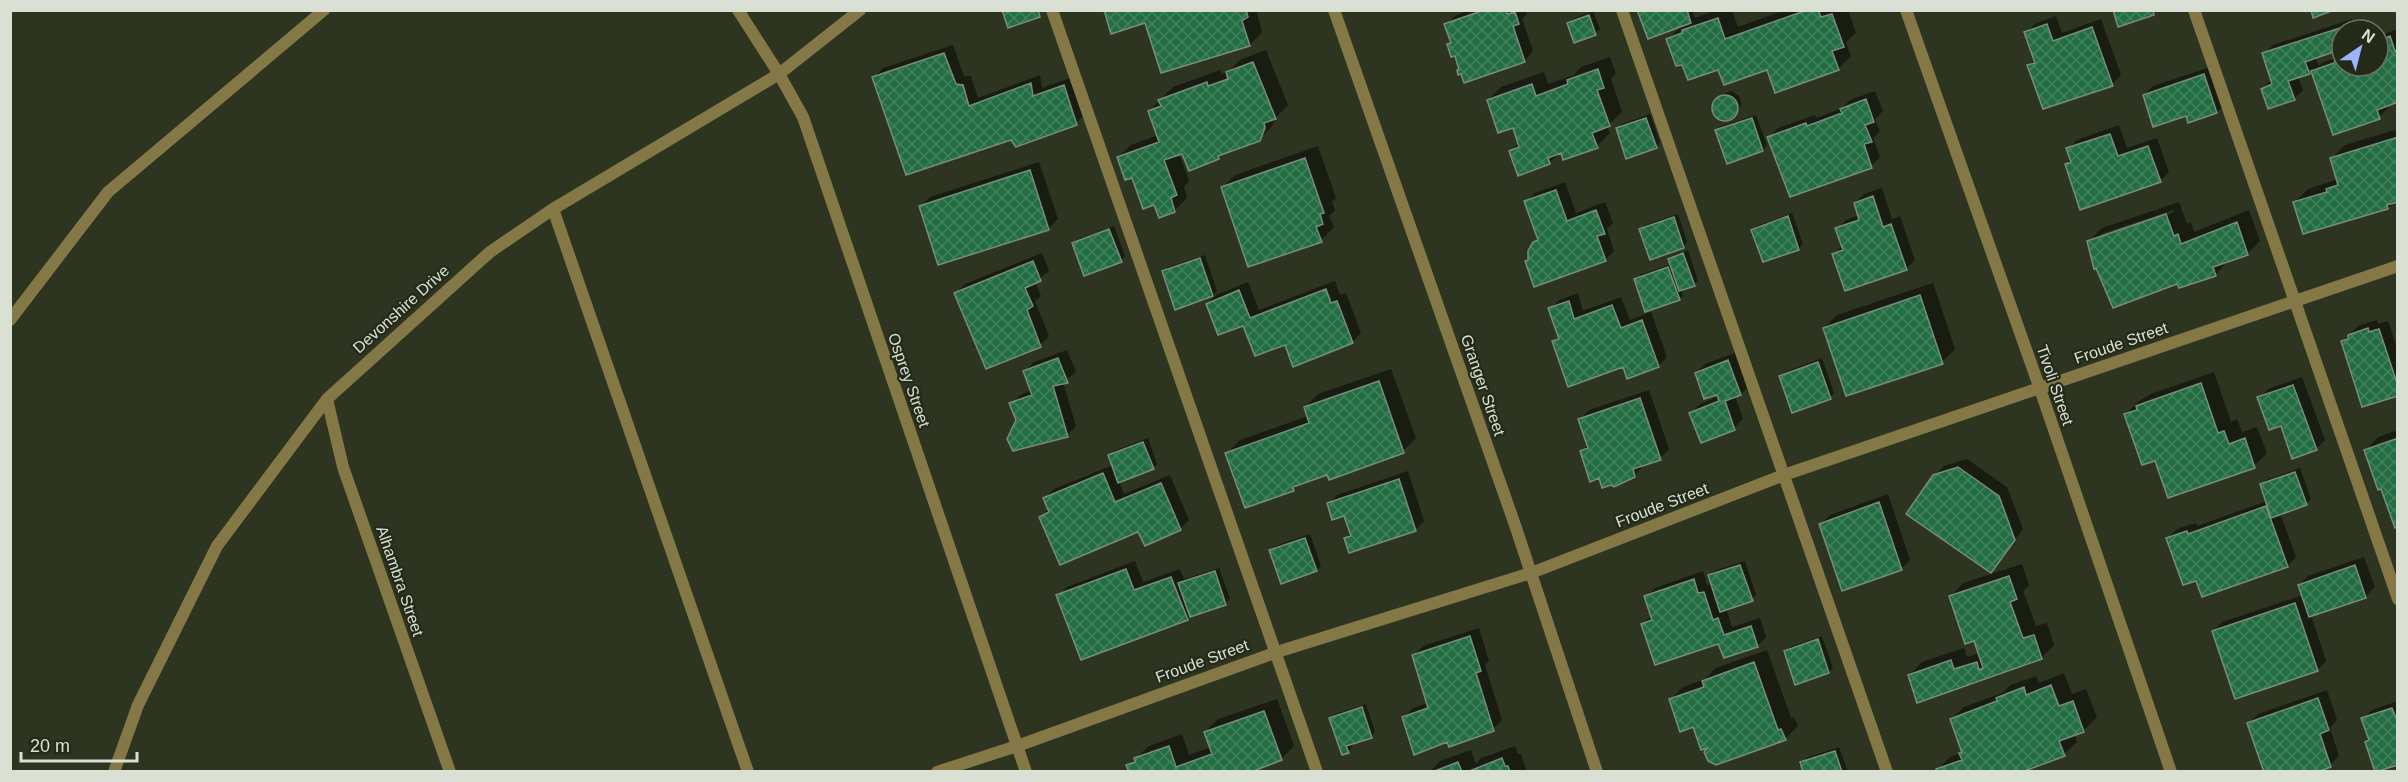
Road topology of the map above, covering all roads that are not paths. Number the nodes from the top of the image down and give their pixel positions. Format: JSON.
{"nodes":[{"id":1,"x":324,"y":10,"type":"edge"},
{"id":2,"x":738,"y":10,"type":"edge"},
{"id":3,"x":860,"y":10,"type":"edge"},
{"id":4,"x":1052,"y":10,"type":"edge"},
{"id":5,"x":1334,"y":10,"type":"edge"},
{"id":6,"x":1622,"y":10,"type":"edge"},
{"id":7,"x":1906,"y":10,"type":"edge"},
{"id":8,"x":2194,"y":10,"type":"edge"},
{"id":9,"x":779,"y":74,"type":"junction"},
{"id":10,"x":553,"y":209,"type":"junction"},
{"id":11,"x":2397,"y":266,"type":"edge"},
{"id":12,"x":2295,"y":300,"type":"junction"},
{"id":13,"x":10,"y":320,"type":"edge"},
{"id":14,"x":2040,"y":389,"type":"junction"},
{"id":15,"x":327,"y":399,"type":"junction"},
{"id":16,"x":1784,"y":475,"type":"junction"},
{"id":17,"x":1531,"y":573,"type":"junction"},
{"id":18,"x":2397,"y":599,"type":"edge"},
{"id":19,"x":1277,"y":651,"type":"junction"},
{"id":20,"x":1017,"y":746,"type":"junction"},
{"id":21,"x":114,"y":771,"type":"edge"},
{"id":22,"x":450,"y":771,"type":"edge"},
{"id":23,"x":748,"y":771,"type":"edge"},
{"id":24,"x":937,"y":771,"type":"edge"},
{"id":25,"x":1026,"y":771,"type":"edge"},
{"id":26,"x":1317,"y":771,"type":"edge"},
{"id":27,"x":1597,"y":771,"type":"edge"},
{"id":28,"x":1887,"y":771,"type":"edge"},
{"id":29,"x":2171,"y":771,"type":"edge"}],
"edges":[{"from":1,"to":13,"type":"street"},
{"from":2,"to":9,"type":"street","name":"Osprey Street"},
{"from":3,"to":9,"type":"street","name":"Devonshire Drive"},
{"from":4,"to":19,"type":"street"},
{"from":5,"to":17,"type":"street","name":"Granger Street"},
{"from":6,"to":16,"type":"street"},
{"from":7,"to":14,"type":"street","name":"Tivoli Street"},
{"from":8,"to":12,"type":"street"},
{"from":9,"to":10,"type":"street","name":"Devonshire Drive"},
{"from":9,"to":20,"type":"street","name":"Osprey Street"},
{"from":10,"to":15,"type":"street","name":"Devonshire Drive"},
{"from":10,"to":23,"type":"street"},
{"from":11,"to":12,"type":"street","name":"Froude Street"},
{"from":12,"to":14,"type":"street","name":"Froude Street"},
{"from":12,"to":18,"type":"street"},
{"from":14,"to":16,"type":"street","name":"Froude Street"},
{"from":14,"to":29,"type":"street","name":"Tivoli Street"},
{"from":15,"to":21,"type":"street","name":"Devonshire Drive"},
{"from":15,"to":22,"type":"street","name":"Alhambra Street"},
{"from":16,"to":17,"type":"street","name":"Froude Street"},
{"from":16,"to":28,"type":"street"},
{"from":17,"to":19,"type":"street","name":"Froude Street"},
{"from":17,"to":27,"type":"street","name":"Granger Street"},
{"from":19,"to":20,"type":"street","name":"Froude Street"},
{"from":19,"to":26,"type":"street"},
{"from":20,"to":24,"type":"street","name":"Froude Street"},
{"from":20,"to":25,"type":"street","name":"Osprey Street"}]}
